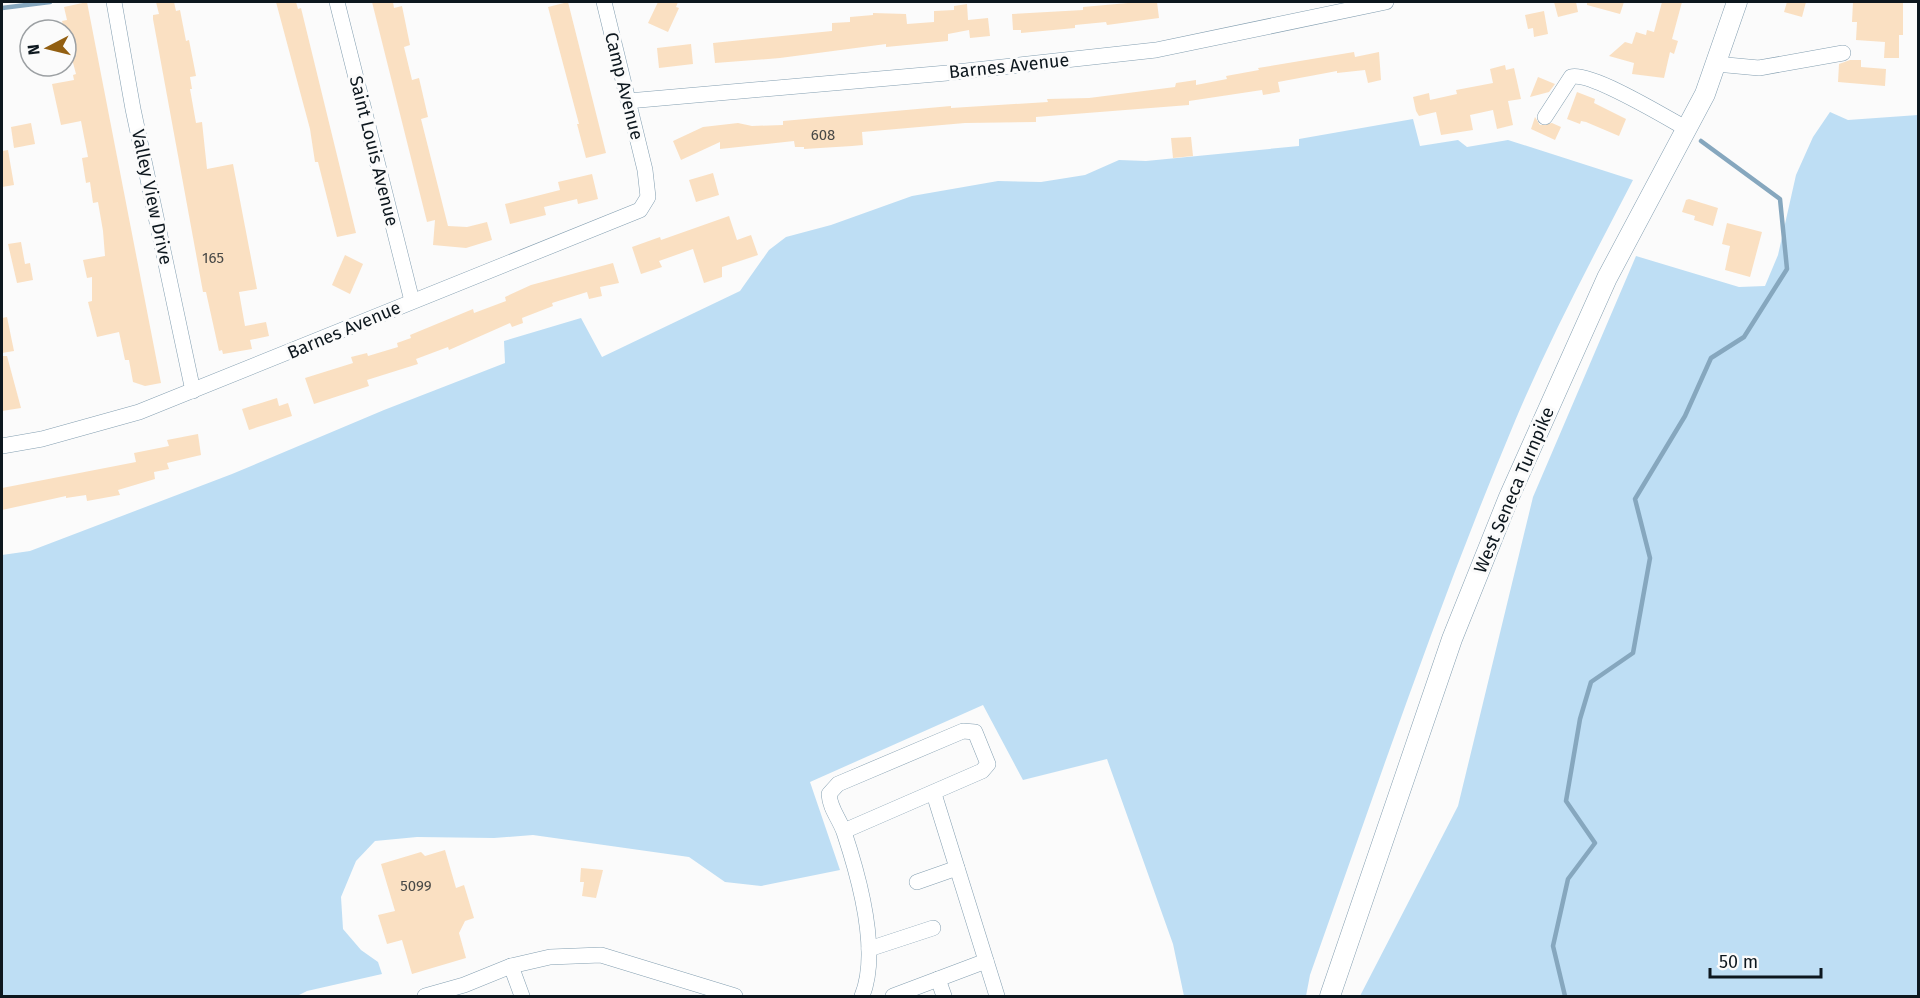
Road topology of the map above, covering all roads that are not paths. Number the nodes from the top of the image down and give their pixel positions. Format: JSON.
{"nodes":[{"id":1,"x":114,"y":2,"type":"edge"},
{"id":2,"x":337,"y":2,"type":"edge"},
{"id":3,"x":604,"y":2,"type":"edge"},
{"id":4,"x":1386,"y":2,"type":"edge"},
{"id":5,"x":1737,"y":2,"type":"edge"},
{"id":6,"x":1843,"y":53,"type":"dead end"},
{"id":7,"x":1716,"y":64,"type":"junction"},
{"id":8,"x":628,"y":101,"type":"junction"},
{"id":9,"x":1545,"y":117,"type":"dead end"},
{"id":10,"x":1687,"y":129,"type":"junction"},
{"id":11,"x":645,"y":170,"type":"joint"},
{"id":12,"x":412,"y":301,"type":"junction"},
{"id":13,"x":193,"y":392,"type":"junction"},
{"id":14,"x":2,"y":446,"type":"edge"},
{"id":15,"x":933,"y":794,"type":"junction"},
{"id":16,"x":844,"y":831,"type":"junction"},
{"id":17,"x":957,"y":868,"type":"junction"},
{"id":18,"x":917,"y":882,"type":"dead end"},
{"id":19,"x":933,"y":928,"type":"dead end"},
{"id":20,"x":869,"y":950,"type":"junction"},
{"id":21,"x":986,"y":962,"type":"junction"},
{"id":22,"x":511,"y":966,"type":"junction"},
{"id":23,"x":938,"y":980,"type":"junction"},
{"id":24,"x":424,"y":996,"type":"edge"},
{"id":25,"x":522,"y":996,"type":"edge"},
{"id":26,"x":735,"y":996,"type":"edge"},
{"id":27,"x":862,"y":996,"type":"edge"},
{"id":28,"x":893,"y":996,"type":"edge"},
{"id":29,"x":944,"y":996,"type":"edge"},
{"id":30,"x":997,"y":996,"type":"edge"},
{"id":31,"x":1330,"y":996,"type":"edge"}],
"edges":[{"from":1,"to":13,"type":"street","name":"Valley View Drive"},
{"from":2,"to":12,"type":"street","name":"Saint Louis Avenue"},
{"from":3,"to":8,"type":"street","name":"Camp Avenue"},
{"from":4,"to":8,"type":"street","name":"Barnes Avenue"},
{"from":5,"to":7,"type":"main road","name":"West Seneca Turnpike"},
{"from":6,"to":7,"type":"street"},
{"from":7,"to":10,"type":"main road","name":"West Seneca Turnpike"},
{"from":8,"to":11,"type":"street","name":"Camp Avenue"},
{"from":9,"to":10,"type":"street"},
{"from":10,"to":31,"type":"main road","name":"West Seneca Turnpike"},
{"from":11,"to":12,"type":"street","name":"Barnes Avenue"},
{"from":12,"to":13,"type":"street","name":"Barnes Avenue"},
{"from":13,"to":14,"type":"street","name":"Barnes Avenue"},
{"from":15,"to":16,"type":"street"},
{"from":15,"to":16,"type":"street"},
{"from":15,"to":17,"type":"street"},
{"from":16,"to":20,"type":"street"},
{"from":17,"to":18,"type":"street"},
{"from":17,"to":21,"type":"street"},
{"from":19,"to":20,"type":"street"},
{"from":20,"to":27,"type":"street"},
{"from":21,"to":23,"type":"street"},
{"from":21,"to":30,"type":"street"},
{"from":22,"to":24,"type":"street"},
{"from":22,"to":25,"type":"street"},
{"from":22,"to":26,"type":"street"},
{"from":23,"to":28,"type":"street"},
{"from":23,"to":29,"type":"street"}]}
